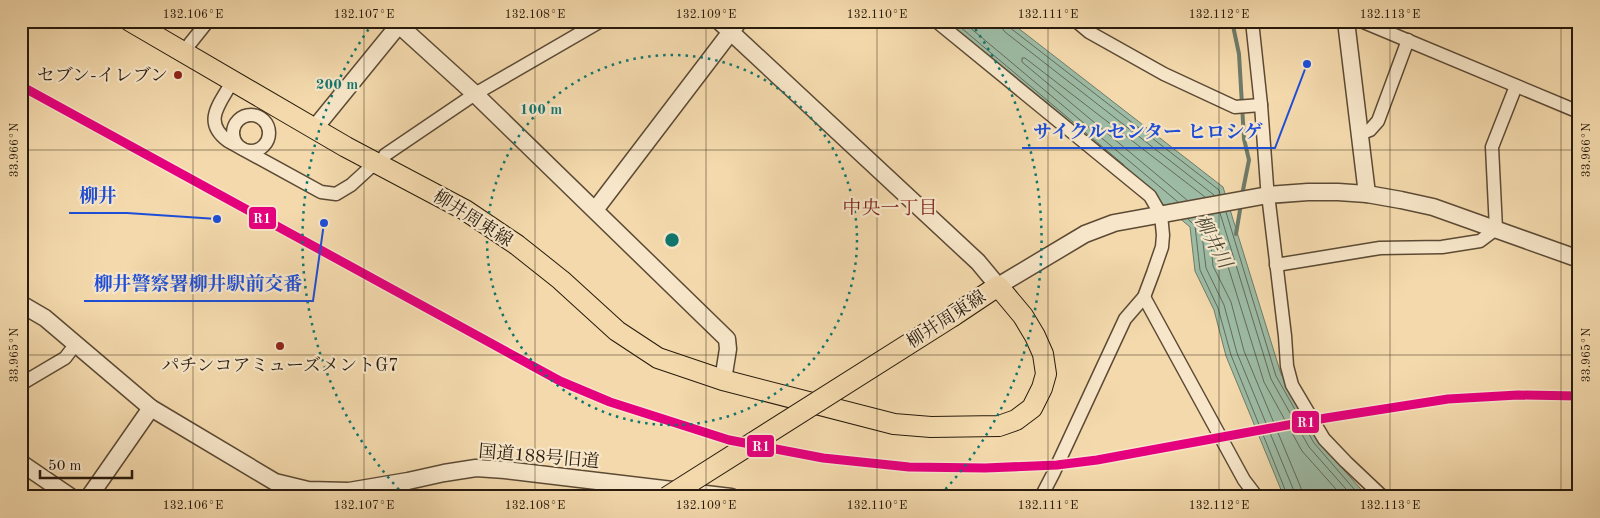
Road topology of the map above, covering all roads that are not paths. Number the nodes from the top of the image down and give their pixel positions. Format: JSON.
{"nodes":[{"id":1,"x":130,"y":21,"type":"edge"},
{"id":2,"x":208,"y":21,"type":"edge"},
{"id":3,"x":601,"y":21,"type":"edge"},
{"id":4,"x":936,"y":21,"type":"edge"},
{"id":5,"x":1076,"y":21,"type":"edge"},
{"id":6,"x":1252,"y":21,"type":"edge"},
{"id":7,"x":1346,"y":21,"type":"edge"},
{"id":8,"x":1361,"y":21,"type":"edge"},
{"id":9,"x":401,"y":23,"type":"edge"},
{"id":10,"x":729,"y":25,"type":"edge"},
{"id":11,"x":1408,"y":40,"type":"junction"},
{"id":12,"x":184,"y":51,"type":"junction"},
{"id":13,"x":233,"y":80,"type":"junction"},
{"id":14,"x":1516,"y":86,"type":"junction"},
{"id":15,"x":475,"y":94,"type":"junction"},
{"id":16,"x":1259,"y":105,"type":"junction"},
{"id":17,"x":1579,"y":112,"type":"edge"},
{"id":18,"x":314,"y":129,"type":"junction"},
{"id":19,"x":1360,"y":134,"type":"junction"},
{"id":20,"x":380,"y":159,"type":"junction"},
{"id":21,"x":1367,"y":194,"type":"junction"},
{"id":22,"x":1268,"y":195,"type":"junction"},
{"id":23,"x":594,"y":210,"type":"junction"},
{"id":24,"x":1166,"y":214,"type":"junction"},
{"id":25,"x":1496,"y":229,"type":"junction"},
{"id":26,"x":1579,"y":259,"type":"edge"},
{"id":27,"x":1276,"y":265,"type":"junction"},
{"id":28,"x":998,"y":286,"type":"junction"},
{"id":29,"x":1144,"y":297,"type":"junction"},
{"id":30,"x":21,"y":304,"type":"edge"},
{"id":31,"x":75,"y":344,"type":"junction"},
{"id":32,"x":723,"y":380,"type":"junction"},
{"id":33,"x":21,"y":384,"type":"edge"},
{"id":34,"x":151,"y":408,"type":"junction"},
{"id":35,"x":21,"y":463,"type":"edge"},
{"id":36,"x":349,"y":494,"type":"edge"},
{"id":37,"x":693,"y":494,"type":"edge"},
{"id":38,"x":70,"y":497,"type":"edge"},
{"id":39,"x":89,"y":497,"type":"edge"},
{"id":40,"x":667,"y":497,"type":"edge"},
{"id":41,"x":732,"y":497,"type":"edge"},
{"id":42,"x":1041,"y":497,"type":"edge"},
{"id":43,"x":1257,"y":497,"type":"edge"},
{"id":44,"x":1383,"y":497,"type":"edge"}],
"edges":[{"from":1,"to":12,"type":"main road","name":"柳井周東線"},
{"from":2,"to":12,"type":"street"},
{"from":3,"to":15,"type":"street"},
{"from":4,"to":24,"type":"street"},
{"from":5,"to":16,"type":"street"},
{"from":6,"to":16,"type":"street"},
{"from":7,"to":19,"type":"street"},
{"from":8,"to":11,"type":"street"},
{"from":9,"to":15,"type":"street"},
{"from":9,"to":18,"type":"street"},
{"from":10,"to":23,"type":"street"},
{"from":10,"to":28,"type":"street"},
{"from":11,"to":14,"type":"street"},
{"from":11,"to":19,"type":"street"},
{"from":12,"to":13,"type":"main road","name":"柳井周東線"},
{"from":13,"to":18,"type":"main road","name":"柳井周東線"},
{"from":13,"to":20,"type":"street"},
{"from":14,"to":17,"type":"street"},
{"from":14,"to":25,"type":"street"},
{"from":15,"to":20,"type":"street"},
{"from":15,"to":23,"type":"street"},
{"from":16,"to":22,"type":"street"},
{"from":18,"to":20,"type":"main road","name":"柳井周東線"},
{"from":19,"to":21,"type":"street"},
{"from":20,"to":32,"type":"main road","name":"柳井周東線"},
{"from":21,"to":22,"type":"street"},
{"from":21,"to":25,"type":"street"},
{"from":22,"to":24,"type":"street"},
{"from":22,"to":27,"type":"street"},
{"from":23,"to":32,"type":"street"},
{"from":24,"to":28,"type":"street"},
{"from":24,"to":29,"type":"street"},
{"from":25,"to":26,"type":"street"},
{"from":25,"to":27,"type":"street"},
{"from":27,"to":44,"type":"street"},
{"from":28,"to":32,"type":"main road","name":"柳井周東線"},
{"from":28,"to":40,"type":"main road","name":"柳井周東線","bridge":true},
{"from":29,"to":42,"type":"street"},
{"from":29,"to":43,"type":"street"},
{"from":30,"to":31,"type":"street","name":"国道188号旧道"},
{"from":31,"to":33,"type":"street"},
{"from":31,"to":34,"type":"street","name":"国道188号旧道"},
{"from":34,"to":36,"type":"street","name":"国道188号旧道"},
{"from":34,"to":39,"type":"street"},
{"from":35,"to":38,"type":"street"},
{"from":36,"to":37,"type":"street","name":"国道188号旧道"},
{"from":37,"to":41,"type":"street","name":"国道188号旧道"}]}
